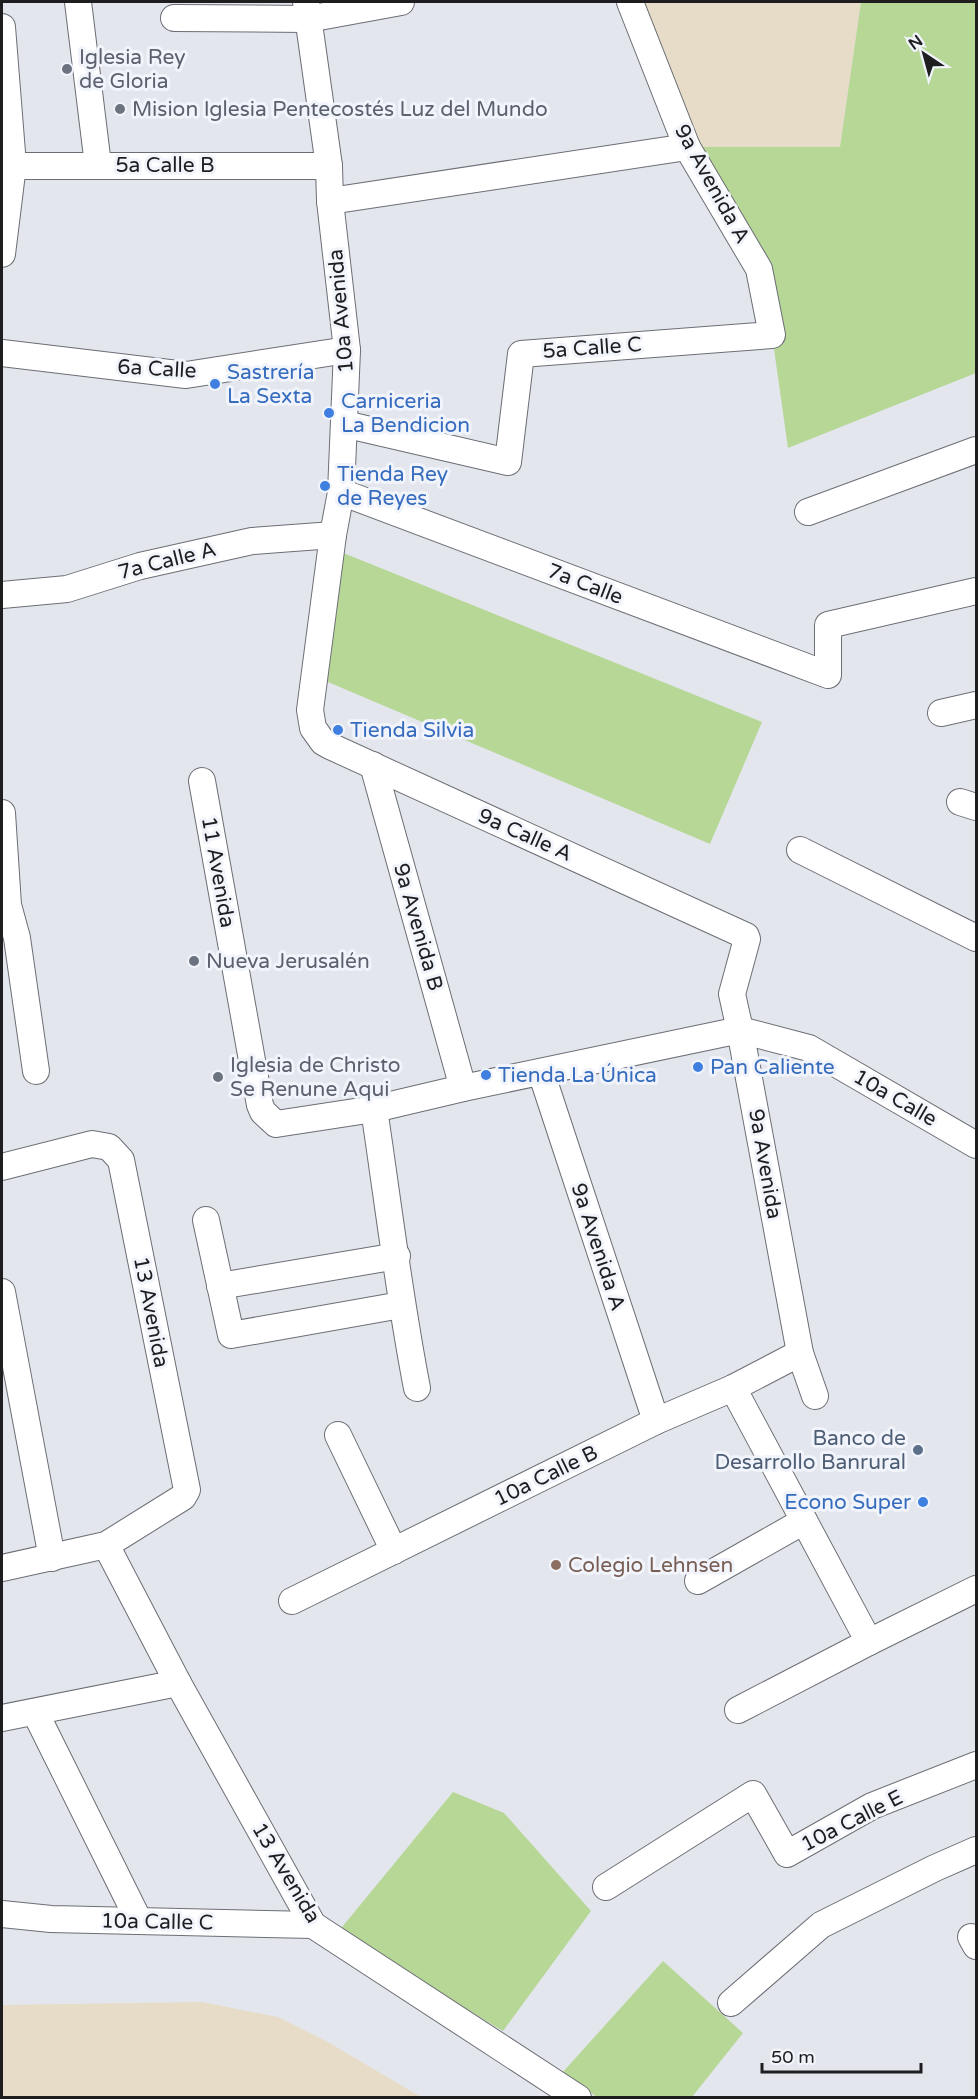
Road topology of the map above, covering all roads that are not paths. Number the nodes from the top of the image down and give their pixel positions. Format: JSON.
{"nodes":[{"id":1,"x":78,"y":2,"type":"edge"},
{"id":2,"x":401,"y":2,"type":"edge"},
{"id":3,"x":630,"y":2,"type":"edge"},
{"id":4,"x":307,"y":10,"type":"edge"},
{"id":5,"x":174,"y":18,"type":"dead end"},
{"id":6,"x":2,"y":27,"type":"edge"},
{"id":7,"x":687,"y":147,"type":"junction"},
{"id":8,"x":98,"y":165,"type":"junction"},
{"id":9,"x":7,"y":166,"type":"edge"},
{"id":10,"x":329,"y":166,"type":"junction"},
{"id":11,"x":330,"y":201,"type":"junction"},
{"id":12,"x":2,"y":254,"type":"edge"},
{"id":13,"x":772,"y":335,"type":"joint"},
{"id":14,"x":347,"y":350,"type":"junction"},
{"id":15,"x":2,"y":353,"type":"edge"},
{"id":16,"x":344,"y":424,"type":"junction"},
{"id":17,"x":976,"y":450,"type":"edge"},
{"id":18,"x":341,"y":492,"type":"junction"},
{"id":19,"x":808,"y":512,"type":"dead end"},
{"id":20,"x":333,"y":535,"type":"junction"},
{"id":21,"x":976,"y":591,"type":"edge"},
{"id":22,"x":2,"y":595,"type":"edge"},
{"id":23,"x":976,"y":705,"type":"edge"},
{"id":24,"x":941,"y":713,"type":"dead end"},
{"id":25,"x":313,"y":728,"type":"joint"},
{"id":26,"x":373,"y":765,"type":"junction"},
{"id":27,"x":202,"y":781,"type":"dead end"},
{"id":28,"x":2,"y":813,"type":"edge"},
{"id":29,"x":800,"y":850,"type":"dead end"},
{"id":30,"x":744,"y":934,"type":"joint"},
{"id":31,"x":976,"y":938,"type":"edge"},
{"id":32,"x":740,"y":1030,"type":"junction"},
{"id":33,"x":36,"y":1071,"type":"dead end"},
{"id":34,"x":540,"y":1072,"type":"junction"},
{"id":35,"x":463,"y":1088,"type":"junction"},
{"id":36,"x":260,"y":1105,"type":"joint"},
{"id":37,"x":374,"y":1109,"type":"junction"},
{"id":38,"x":976,"y":1145,"type":"edge"},
{"id":39,"x":2,"y":1167,"type":"edge"},
{"id":40,"x":206,"y":1220,"type":"dead end"},
{"id":41,"x":397,"y":1256,"type":"junction"},
{"id":42,"x":220,"y":1286,"type":"junction"},
{"id":43,"x":2,"y":1292,"type":"edge"},
{"id":44,"x":401,"y":1305,"type":"junction"},
{"id":45,"x":800,"y":1353,"type":"junction"},
{"id":46,"x":417,"y":1388,"type":"dead end"},
{"id":47,"x":733,"y":1388,"type":"junction"},
{"id":48,"x":815,"y":1396,"type":"dead end"},
{"id":49,"x":656,"y":1421,"type":"junction"},
{"id":50,"x":338,"y":1435,"type":"dead end"},
{"id":51,"x":804,"y":1521,"type":"junction"},
{"id":52,"x":106,"y":1545,"type":"junction"},
{"id":53,"x":394,"y":1551,"type":"junction"},
{"id":54,"x":52,"y":1558,"type":"junction"},
{"id":55,"x":2,"y":1568,"type":"edge"},
{"id":56,"x":698,"y":1581,"type":"dead end"},
{"id":57,"x":976,"y":1589,"type":"edge"},
{"id":58,"x":292,"y":1601,"type":"dead end"},
{"id":59,"x":869,"y":1642,"type":"junction"},
{"id":60,"x":178,"y":1683,"type":"junction"},
{"id":61,"x":738,"y":1710,"type":"dead end"},
{"id":62,"x":35,"y":1712,"type":"junction"},
{"id":63,"x":2,"y":1718,"type":"edge"},
{"id":64,"x":976,"y":1766,"type":"edge"},
{"id":65,"x":976,"y":1850,"type":"edge"},
{"id":66,"x":606,"y":1887,"type":"dead end"},
{"id":67,"x":2,"y":1914,"type":"edge"},
{"id":68,"x":139,"y":1921,"type":"junction"},
{"id":69,"x":313,"y":1925,"type":"junction"},
{"id":70,"x":731,"y":2003,"type":"dead end"},
{"id":71,"x":578,"y":2097,"type":"edge"}],
"edges":[{"from":1,"to":8,"type":"street"},
{"from":2,"to":4,"type":"street"},
{"from":3,"to":7,"type":"street","name":"9a Avenida A"},
{"from":4,"to":5,"type":"street"},
{"from":4,"to":10,"type":"street","name":"10a Avenida"},
{"from":6,"to":9,"type":"street"},
{"from":7,"to":11,"type":"street"},
{"from":7,"to":13,"type":"street","name":"9a Avenida A"},
{"from":8,"to":9,"type":"street","name":"5a Calle B"},
{"from":8,"to":10,"type":"street","name":"5a Calle B"},
{"from":9,"to":12,"type":"street"},
{"from":10,"to":11,"type":"street","name":"10a Avenida"},
{"from":11,"to":14,"type":"street","name":"10a Avenida"},
{"from":13,"to":16,"type":"street","name":"5a Calle C"},
{"from":14,"to":15,"type":"street","name":"6a Calle"},
{"from":14,"to":16,"type":"street","name":"10a Avenida"},
{"from":16,"to":18,"type":"street","name":"10a Avenida"},
{"from":17,"to":19,"type":"street"},
{"from":18,"to":20,"type":"street","name":"10a Avenida"},
{"from":18,"to":21,"type":"street","name":"7a Calle"},
{"from":20,"to":22,"type":"street","name":"7a Calle A"},
{"from":20,"to":25,"type":"street","name":"10a Avenida"},
{"from":23,"to":24,"type":"street"},
{"from":25,"to":26,"type":"street","name":"9a Calle A"},
{"from":26,"to":30,"type":"street","name":"9a Calle A"},
{"from":26,"to":35,"type":"street","name":"9a Avenida B"},
{"from":27,"to":36,"type":"street","name":"11 Avenida"},
{"from":28,"to":33,"type":"street"},
{"from":29,"to":31,"type":"street"},
{"from":30,"to":32,"type":"street","name":"9a Avenida"},
{"from":32,"to":34,"type":"street","name":"10a Calle"},
{"from":32,"to":38,"type":"street","name":"10a Calle"},
{"from":32,"to":45,"type":"street","name":"9a Avenida"},
{"from":34,"to":35,"type":"street","name":"10a Calle"},
{"from":34,"to":49,"type":"street","name":"9a Avenida A"},
{"from":35,"to":37,"type":"street","name":"10a Calle"},
{"from":36,"to":37,"type":"street","name":"10a Calle"},
{"from":37,"to":41,"type":"street"},
{"from":39,"to":52,"type":"street","name":"13 Avenida"},
{"from":40,"to":42,"type":"street"},
{"from":41,"to":42,"type":"street"},
{"from":41,"to":44,"type":"street"},
{"from":42,"to":44,"type":"street"},
{"from":43,"to":54,"type":"street"},
{"from":44,"to":46,"type":"street"},
{"from":45,"to":47,"type":"street","name":"10a Calle B"},
{"from":45,"to":48,"type":"street","name":"9a Avenida"},
{"from":47,"to":49,"type":"street","name":"10a Calle B"},
{"from":47,"to":51,"type":"street"},
{"from":49,"to":53,"type":"street","name":"10a Calle B"},
{"from":50,"to":53,"type":"street"},
{"from":51,"to":56,"type":"street"},
{"from":51,"to":59,"type":"street"},
{"from":52,"to":54,"type":"street"},
{"from":52,"to":60,"type":"street","name":"13 Avenida"},
{"from":53,"to":58,"type":"street","name":"10a Calle B"},
{"from":54,"to":55,"type":"street"},
{"from":57,"to":59,"type":"street"},
{"from":59,"to":61,"type":"street"},
{"from":60,"to":62,"type":"street"},
{"from":60,"to":69,"type":"street","name":"13 Avenida"},
{"from":62,"to":63,"type":"street"},
{"from":62,"to":68,"type":"street"},
{"from":64,"to":66,"type":"street","name":"10a Calle E"},
{"from":65,"to":70,"type":"street"},
{"from":67,"to":68,"type":"street","name":"10a Calle C"},
{"from":68,"to":69,"type":"street","name":"10a Calle C"},
{"from":69,"to":71,"type":"street","name":"13 Avenida"}]}
